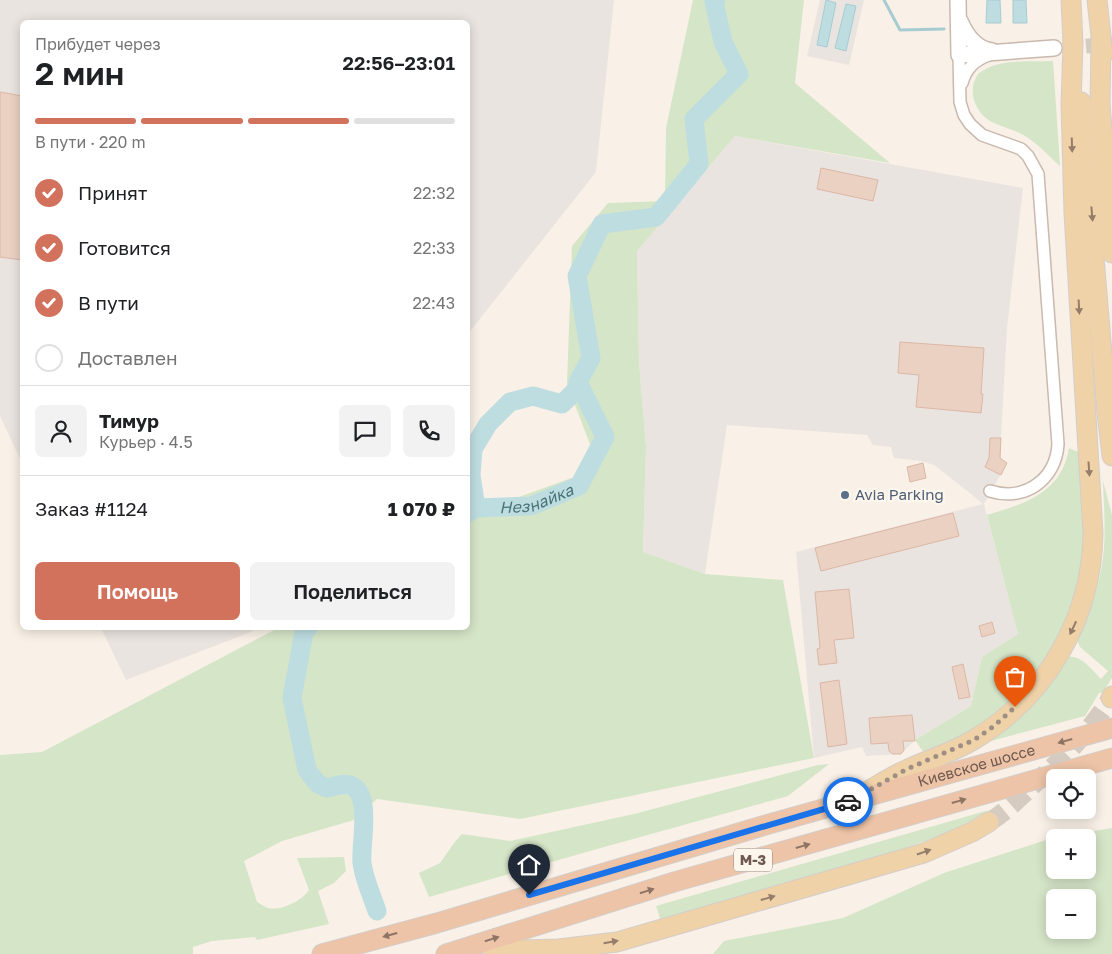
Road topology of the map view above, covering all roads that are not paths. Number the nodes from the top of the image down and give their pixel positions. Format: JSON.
{"nodes":[{"id":1,"x":958,"y":0,"type":"edge"},
{"id":2,"x":1071,"y":0,"type":"edge"},
{"id":3,"x":1097,"y":0,"type":"edge"},
{"id":4,"x":958,"y":18,"type":"junction"},
{"id":5,"x":1101,"y":41,"type":"junction"},
{"id":6,"x":1073,"y":44,"type":"junction"},
{"id":7,"x":1054,"y":48,"type":"tunnel mouth"},
{"id":8,"x":999,"y":52,"type":"junction"},
{"id":9,"x":959,"y":55,"type":"junction"},
{"id":10,"x":960,"y":89,"type":"junction"},
{"id":11,"x":1112,"y":102,"type":"edge"},
{"id":12,"x":1112,"y":253,"type":"edge"},
{"id":13,"x":1112,"y":456,"type":"edge"},
{"id":14,"x":990,"y":491,"type":"dead end"},
{"id":15,"x":1112,"y":728,"type":"edge"},
{"id":16,"x":1112,"y":758,"type":"edge"},
{"id":17,"x":849,"y":802,"type":"junction"},
{"id":18,"x":990,"y":822,"type":"tunnel mouth"},
{"id":19,"x":322,"y":954,"type":"edge"},
{"id":20,"x":446,"y":954,"type":"edge"},
{"id":21,"x":493,"y":954,"type":"edge"}],
"edges":[{"from":1,"to":4,"type":"street"},
{"from":2,"to":6,"type":"main road"},
{"from":3,"to":5,"type":"main road"},
{"from":4,"to":8,"type":"street"},
{"from":4,"to":9,"type":"street"},
{"from":5,"to":11,"type":"main road"},
{"from":5,"to":12,"type":"main road"},
{"from":6,"to":13,"type":"main road","one_way":true},
{"from":6,"to":17,"type":"main road","one_way":true},
{"from":7,"to":8,"type":"street"},
{"from":8,"to":9,"type":"street"},
{"from":8,"to":10,"type":"street"},
{"from":9,"to":10,"type":"street"},
{"from":10,"to":14,"type":"street"},
{"from":15,"to":17,"type":"highway","name":"Киевское шоссе","number":"М-3","one_way":true},
{"from":20,"to":16,"type":"highway","name":"Киевское шоссе","number":"М-3","one_way":true},
{"from":17,"to":19,"type":"highway","name":"Киевское шоссе","number":"М-3","one_way":true},
{"from":21,"to":18,"type":"main road","one_way":true}]}
